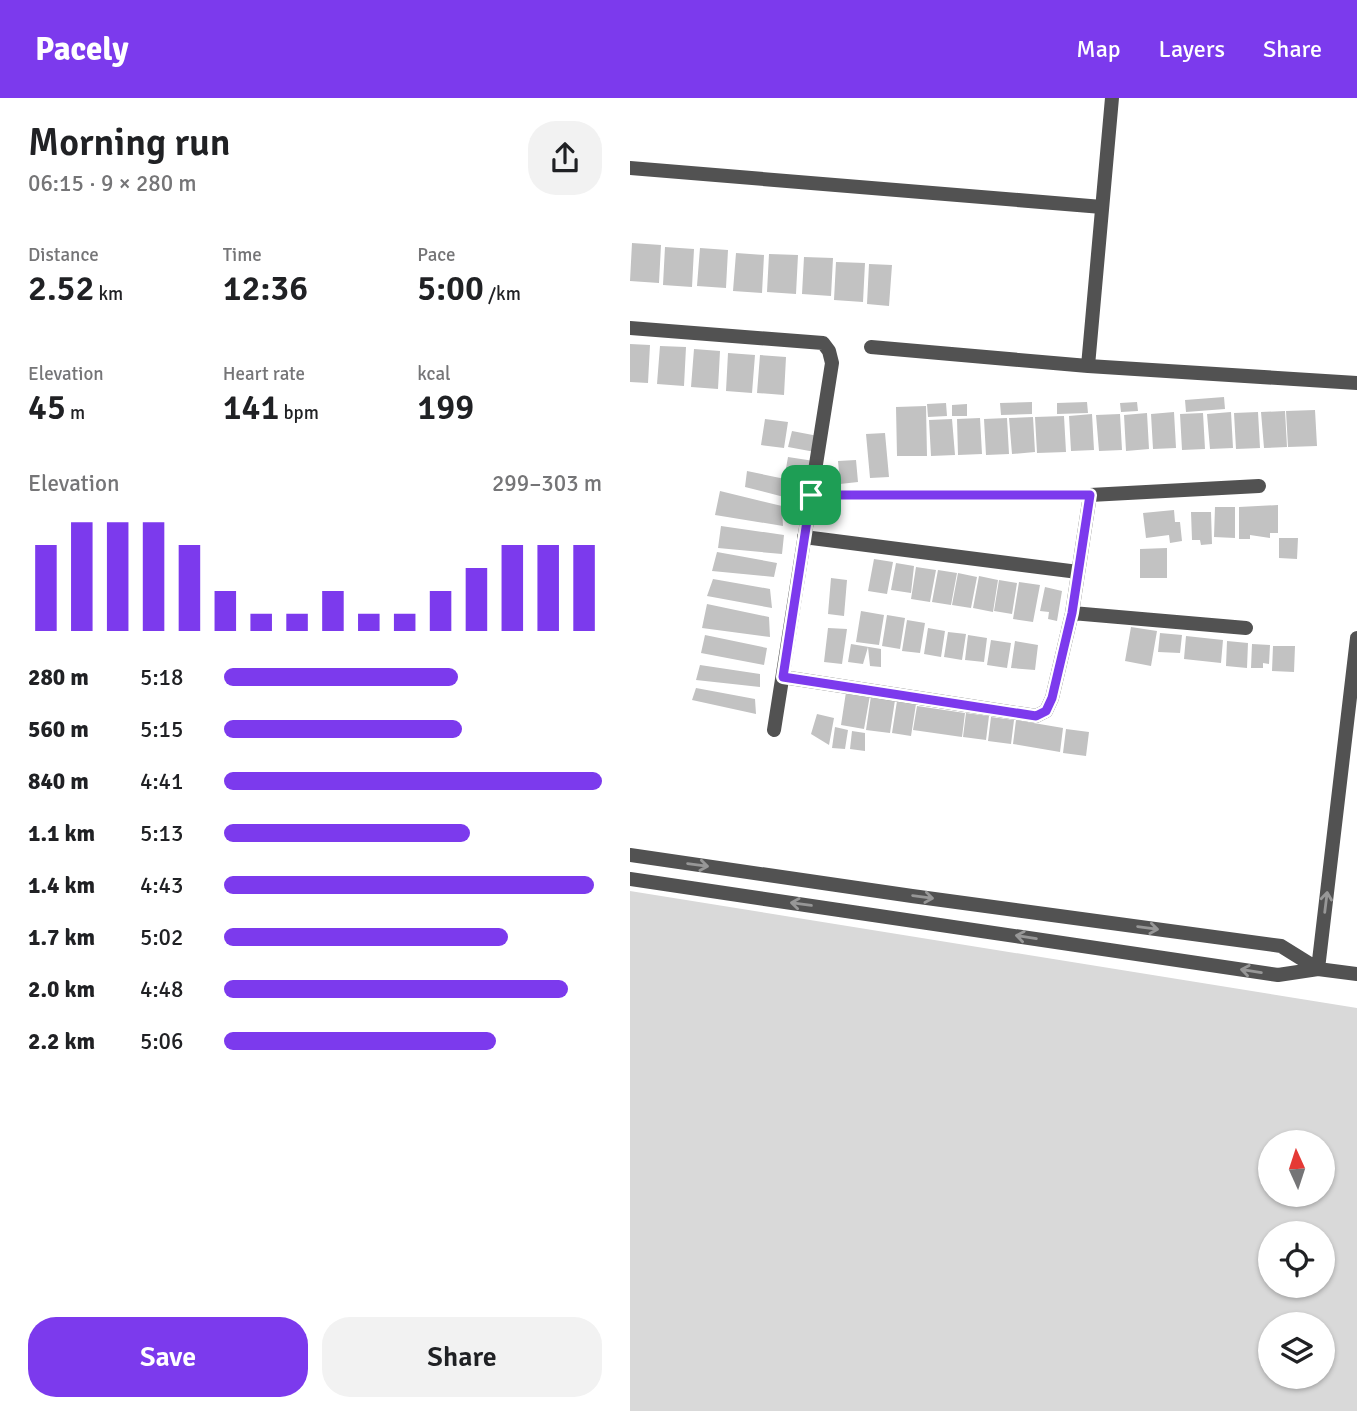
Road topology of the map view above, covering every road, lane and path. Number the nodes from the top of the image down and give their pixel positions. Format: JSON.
{"nodes":[{"id":1,"x":1112,"y":98,"type":"edge"},
{"id":2,"x":630,"y":168,"type":"edge"},
{"id":3,"x":1102,"y":207,"type":"junction"},
{"id":4,"x":630,"y":328,"type":"edge"},
{"id":5,"x":871,"y":347,"type":"dead end"},
{"id":6,"x":1088,"y":366,"type":"junction"},
{"id":7,"x":1357,"y":383,"type":"edge"},
{"id":8,"x":1259,"y":486,"type":"dead end"},
{"id":9,"x":811,"y":495,"type":"junction"},
{"id":10,"x":1090,"y":495,"type":"junction"},
{"id":11,"x":804,"y":537,"type":"junction"},
{"id":12,"x":1078,"y":572,"type":"junction"},
{"id":13,"x":1072,"y":613,"type":"junction"},
{"id":14,"x":1246,"y":628,"type":"dead end"},
{"id":15,"x":1357,"y":638,"type":"edge"},
{"id":16,"x":783,"y":677,"type":"junction"},
{"id":17,"x":774,"y":730,"type":"dead end"},
{"id":18,"x":630,"y":855,"type":"edge"},
{"id":19,"x":630,"y":879,"type":"edge"},
{"id":20,"x":1318,"y":970,"type":"junction"},
{"id":21,"x":1357,"y":974,"type":"edge"}],
"edges":[{"from":1,"to":3,"type":"street"},
{"from":2,"to":3,"type":"street"},
{"from":3,"to":6,"type":"street"},
{"from":4,"to":9,"type":"street"},
{"from":5,"to":6,"type":"street"},
{"from":6,"to":7,"type":"street"},
{"from":8,"to":10,"type":"street"},
{"from":9,"to":10,"type":"street"},
{"from":9,"to":11,"type":"street"},
{"from":10,"to":12,"type":"street"},
{"from":11,"to":12,"type":"street"},
{"from":11,"to":16,"type":"street"},
{"from":12,"to":13,"type":"street"},
{"from":13,"to":14,"type":"street"},
{"from":13,"to":16,"type":"street"},
{"from":20,"to":15,"type":"street","one_way":true},
{"from":16,"to":17,"type":"street"},
{"from":18,"to":20,"type":"street","one_way":true},
{"from":20,"to":19,"type":"street","one_way":true},
{"from":20,"to":21,"type":"street"}]}
